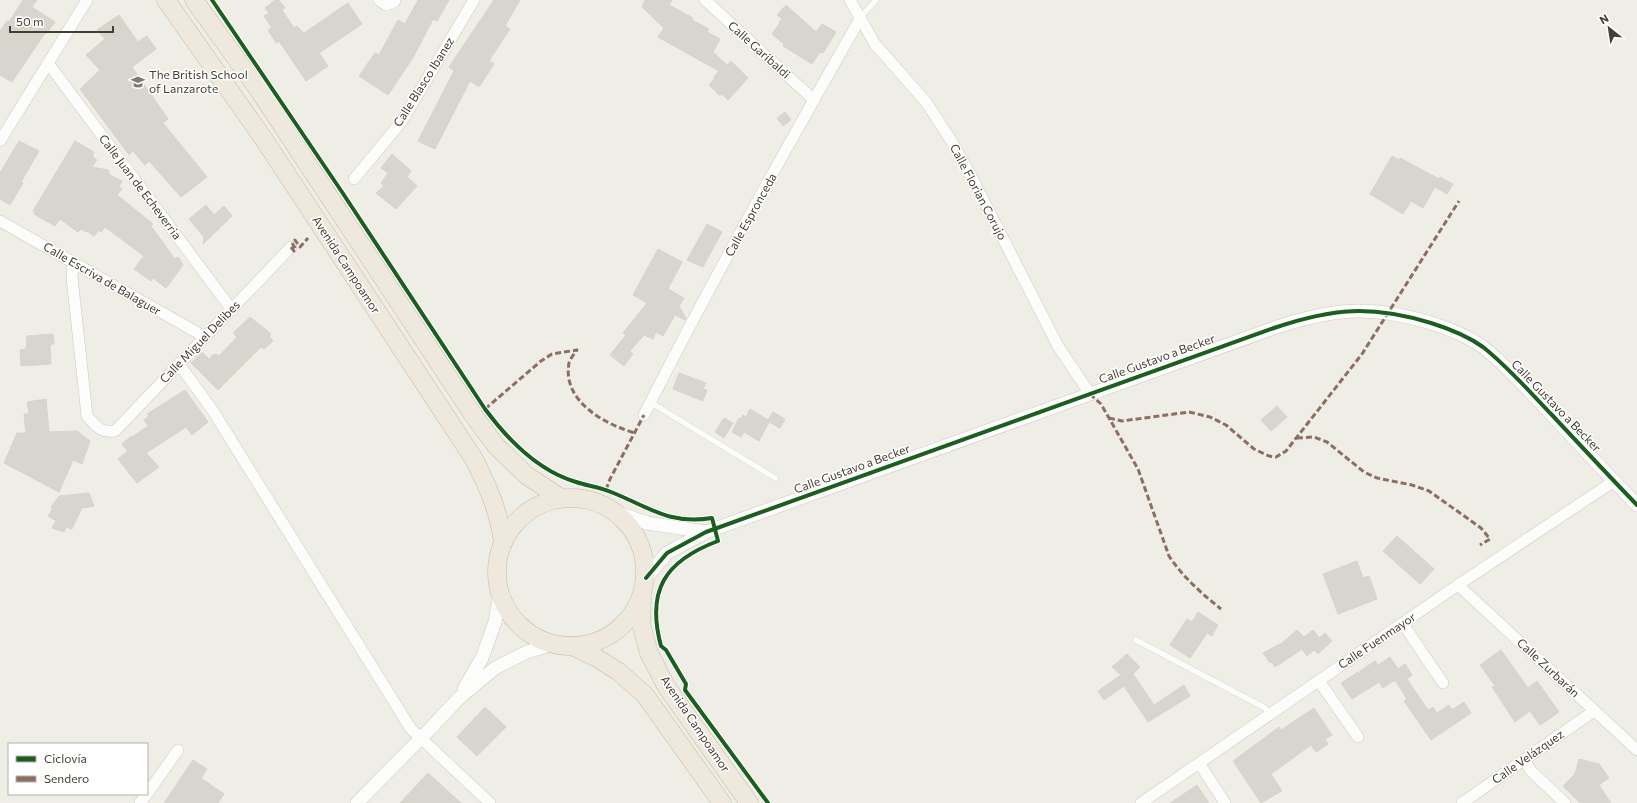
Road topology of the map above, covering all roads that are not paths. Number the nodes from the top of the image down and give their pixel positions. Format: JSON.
{"nodes":[{"id":1,"x":87,"y":0,"type":"edge"},
{"id":2,"x":166,"y":0,"type":"edge"},
{"id":3,"x":194,"y":0,"type":"edge"},
{"id":4,"x":474,"y":0,"type":"edge"},
{"id":5,"x":704,"y":0,"type":"edge"},
{"id":6,"x":850,"y":0,"type":"edge"},
{"id":7,"x":876,"y":0,"type":"edge"},
{"id":8,"x":861,"y":18,"type":"junction"},
{"id":9,"x":48,"y":63,"type":"junction"},
{"id":10,"x":814,"y":100,"type":"junction"},
{"id":11,"x":0,"y":141,"type":"edge"},
{"id":12,"x":354,"y":179,"type":"dead end"},
{"id":13,"x":0,"y":221,"type":"edge"},
{"id":14,"x":291,"y":247,"type":"dead end"},
{"id":15,"x":73,"y":263,"type":"junction"},
{"id":16,"x":232,"y":310,"type":"junction"},
{"id":17,"x":204,"y":337,"type":"junction"},
{"id":18,"x":180,"y":364,"type":"junction"},
{"id":19,"x":1090,"y":394,"type":"junction"},
{"id":20,"x":650,"y":402,"type":"junction"},
{"id":21,"x":644,"y":415,"type":"dead end"},
{"id":22,"x":775,"y":478,"type":"dead end"},
{"id":23,"x":1614,"y":481,"type":"junction"},
{"id":24,"x":561,"y":498,"type":"junction"},
{"id":25,"x":1637,"y":505,"type":"edge"},
{"id":26,"x":616,"y":512,"type":"junction"},
{"id":27,"x":706,"y":532,"type":"junction"},
{"id":28,"x":503,"y":542,"type":"junction"},
{"id":29,"x":1458,"y":585,"type":"junction"},
{"id":30,"x":644,"y":587,"type":"junction"},
{"id":31,"x":500,"y":594,"type":"junction"},
{"id":32,"x":1403,"y":624,"type":"junction"},
{"id":33,"x":1136,"y":640,"type":"dead end"},
{"id":34,"x":553,"y":644,"type":"junction"},
{"id":35,"x":572,"y":646,"type":"junction"},
{"id":36,"x":1319,"y":681,"type":"junction"},
{"id":37,"x":1443,"y":683,"type":"dead end"},
{"id":38,"x":459,"y":698,"type":"junction"},
{"id":39,"x":1594,"y":711,"type":"junction"},
{"id":40,"x":1270,"y":714,"type":"junction"},
{"id":41,"x":1358,"y":737,"type":"dead end"},
{"id":42,"x":420,"y":738,"type":"junction"},
{"id":43,"x":178,"y":750,"type":"dead end"},
{"id":44,"x":1637,"y":750,"type":"edge"},
{"id":45,"x":1525,"y":760,"type":"junction"},
{"id":46,"x":1199,"y":763,"type":"junction"},
{"id":47,"x":148,"y":793,"type":"edge"},
{"id":48,"x":146,"y":795,"type":"edge"},
{"id":49,"x":140,"y":803,"type":"edge"},
{"id":50,"x":357,"y":803,"type":"edge"},
{"id":51,"x":490,"y":803,"type":"edge"},
{"id":52,"x":722,"y":803,"type":"edge"},
{"id":53,"x":749,"y":803,"type":"edge"},
{"id":54,"x":1141,"y":803,"type":"edge"},
{"id":55,"x":1225,"y":803,"type":"edge"},
{"id":56,"x":1462,"y":803,"type":"edge"},
{"id":57,"x":1565,"y":803,"type":"edge"}],
"edges":[{"from":1,"to":9,"type":"street"},
{"from":2,"to":28,"type":"highway","name":"Avenida Campoamor"},
{"from":3,"to":24,"type":"highway","name":"Avenida Campoamor"},
{"from":4,"to":12,"type":"street","name":"Calle Blasco Ibanez"},
{"from":5,"to":10,"type":"street","name":"Calle Garibaldi"},
{"from":6,"to":8,"type":"street","name":"Calle Florian Corujo"},
{"from":7,"to":8,"type":"lane"},
{"from":8,"to":10,"type":"street","name":"Calle Espronceda"},
{"from":8,"to":19,"type":"street","name":"Calle Florian Corujo"},
{"from":9,"to":11,"type":"street"},
{"from":9,"to":16,"type":"street","name":"Calle Juan de Echeverria"},
{"from":10,"to":20,"type":"street","name":"Calle Espronceda"},
{"from":13,"to":15,"type":"street","name":"Calle Escriva de Balaguer"},
{"from":14,"to":16,"type":"street","name":"Calle Miguel Delibes"},
{"from":15,"to":17,"type":"street","name":"Calle Escriva de Balaguer"},
{"from":15,"to":18,"type":"street","name":"Calle Miguel Delibes"},
{"from":16,"to":17,"type":"street","name":"Calle Miguel Delibes"},
{"from":17,"to":18,"type":"street","name":"Calle Miguel Delibes"},
{"from":18,"to":42,"type":"street"},
{"from":19,"to":23,"type":"street","name":"Calle Gustavo a Becker"},
{"from":19,"to":27,"type":"street","name":"Calle Gustavo a Becker"},
{"from":20,"to":21,"type":"street","name":"Calle Espronceda"},
{"from":20,"to":22,"type":"lane"},
{"from":23,"to":25,"type":"street","name":"Calle Gustavo a Becker"},
{"from":23,"to":29,"type":"street","name":"Calle Fuenmayor"},
{"from":24,"to":26,"type":"highway"},
{"from":24,"to":28,"type":"highway"},
{"from":26,"to":27,"type":"street","name":"Calle Gustavo a Becker"},
{"from":26,"to":30,"type":"highway","name":"Avenida Campoamor"},
{"from":27,"to":30,"type":"street","name":"Calle Gustavo a Becker"},
{"from":28,"to":31,"type":"highway"},
{"from":29,"to":32,"type":"street","name":"Calle Fuenmayor"},
{"from":29,"to":39,"type":"street","name":"Calle Zurbarán"},
{"from":30,"to":35,"type":"highway"},
{"from":30,"to":53,"type":"highway","name":"Avenida Campoamor"},
{"from":31,"to":34,"type":"highway"},
{"from":31,"to":38,"type":"street"},
{"from":32,"to":36,"type":"street","name":"Calle Fuenmayor"},
{"from":32,"to":37,"type":"street"},
{"from":33,"to":40,"type":"lane"},
{"from":34,"to":35,"type":"highway"},
{"from":34,"to":38,"type":"street"},
{"from":35,"to":52,"type":"highway","name":"Avenida Campoamor"},
{"from":36,"to":40,"type":"street","name":"Calle Fuenmayor"},
{"from":36,"to":41,"type":"street"},
{"from":38,"to":42,"type":"street"},
{"from":39,"to":44,"type":"street","name":"Calle Zurbarán"},
{"from":39,"to":45,"type":"street","name":"Calle Velázquez"},
{"from":40,"to":46,"type":"street","name":"Calle Fuenmayor"},
{"from":42,"to":50,"type":"street"},
{"from":42,"to":51,"type":"street"},
{"from":43,"to":47,"type":"street"},
{"from":45,"to":56,"type":"street","name":"Calle Velázquez"},
{"from":45,"to":57,"type":"street"},
{"from":46,"to":54,"type":"street","name":"Calle Fuenmayor"},
{"from":46,"to":55,"type":"street"},
{"from":48,"to":49,"type":"street"}]}
